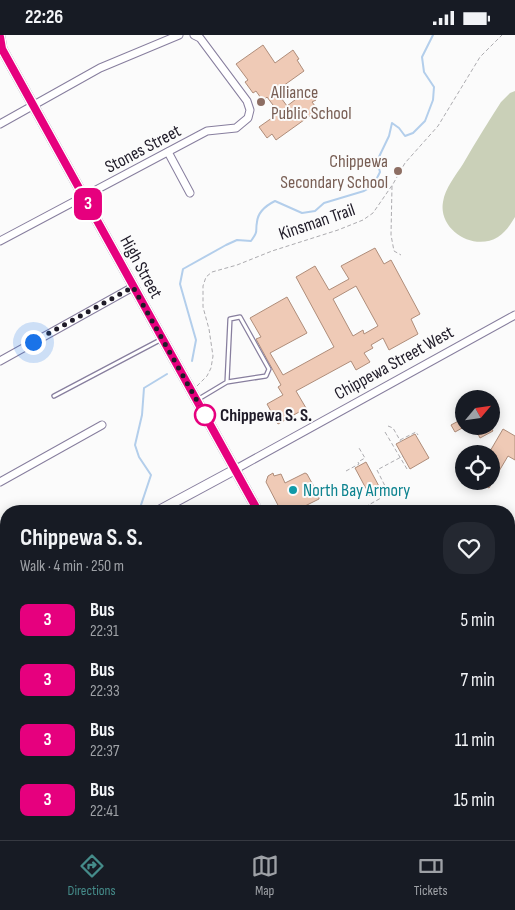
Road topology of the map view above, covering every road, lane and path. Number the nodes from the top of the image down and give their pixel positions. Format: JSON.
{"nodes":[{"id":1,"x":179,"y":35,"type":"edge"},
{"id":2,"x":194,"y":35,"type":"edge"},
{"id":3,"x":502,"y":35,"type":"edge"},
{"id":4,"x":0,"y":36,"type":"edge"},
{"id":5,"x":34,"y":105,"type":"junction"},
{"id":6,"x":0,"y":124,"type":"edge"},
{"id":7,"x":168,"y":152,"type":"junction"},
{"id":8,"x":392,"y":186,"type":"junction"},
{"id":9,"x":190,"y":193,"type":"dead end"},
{"id":10,"x":84,"y":197,"type":"junction"},
{"id":11,"x":0,"y":241,"type":"edge"},
{"id":12,"x":402,"y":255,"type":"dead end"},
{"id":13,"x":133,"y":287,"type":"junction"},
{"id":14,"x":515,"y":315,"type":"edge"},
{"id":15,"x":163,"y":339,"type":"junction"},
{"id":16,"x":0,"y":361,"type":"edge"},
{"id":17,"x":227,"y":382,"type":"junction"},
{"id":18,"x":191,"y":390,"type":"junction"},
{"id":19,"x":54,"y":396,"type":"dead end"},
{"id":20,"x":197,"y":400,"type":"junction"},
{"id":21,"x":102,"y":425,"type":"dead end"},
{"id":22,"x":388,"y":426,"type":"dead end"},
{"id":23,"x":385,"y":432,"type":"dead end"},
{"id":24,"x":418,"y":435,"type":"dead end"},
{"id":25,"x":359,"y":448,"type":"dead end"},
{"id":26,"x":402,"y":456,"type":"dead end"},
{"id":27,"x":400,"y":457,"type":"junction"},
{"id":28,"x":409,"y":468,"type":"dead end"},
{"id":29,"x":236,"y":469,"type":"junction"},
{"id":30,"x":346,"y":471,"type":"dead end"},
{"id":31,"x":0,"y":481,"type":"edge"},
{"id":32,"x":169,"y":505,"type":"edge"},
{"id":33,"x":255,"y":505,"type":"edge"},
{"id":34,"x":368,"y":505,"type":"edge"}],
"edges":[{"from":1,"to":5,"type":"street"},
{"from":2,"to":7,"type":"street","name":"Stones Street"},
{"from":3,"to":8,"type":"path","name":"Kinsman Trail"},
{"from":4,"to":5,"type":"street","name":"High Street"},
{"from":5,"to":6,"type":"street"},
{"from":5,"to":10,"type":"street","name":"High Street"},
{"from":7,"to":9,"type":"street"},
{"from":7,"to":10,"type":"street","name":"Stones Street"},
{"from":8,"to":12,"type":"path"},
{"from":8,"to":18,"type":"path","name":"Kinsman Trail"},
{"from":10,"to":11,"type":"street","name":"Stones Street"},
{"from":10,"to":13,"type":"street","name":"High Street"},
{"from":13,"to":15,"type":"street","name":"High Street"},
{"from":13,"to":16,"type":"street"},
{"from":14,"to":29,"type":"street","name":"Chippewa Street West"},
{"from":15,"to":18,"type":"street","name":"High Street"},
{"from":15,"to":19,"type":"lane"},
{"from":17,"to":17,"type":"lane"},
{"from":17,"to":20,"type":"lane"},
{"from":18,"to":20,"type":"street","name":"High Street"},
{"from":20,"to":29,"type":"street","name":"High Street"},
{"from":21,"to":31,"type":"street"},
{"from":22,"to":24,"type":"path"},
{"from":23,"to":27,"type":"path"},
{"from":25,"to":30,"type":"path"},
{"from":26,"to":27,"type":"path"},
{"from":27,"to":28,"type":"path"},
{"from":27,"to":34,"type":"path"},
{"from":29,"to":32,"type":"street","name":"Chippewa Street West"},
{"from":29,"to":33,"type":"street","name":"High Street"}]}
